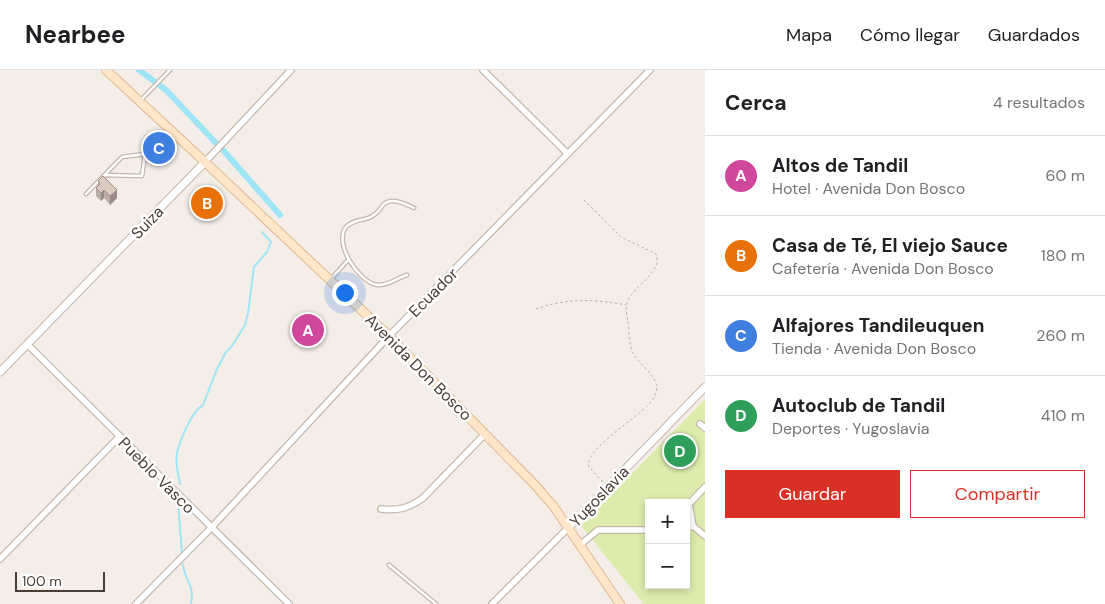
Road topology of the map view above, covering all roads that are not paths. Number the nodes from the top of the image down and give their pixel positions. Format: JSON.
{"nodes":[{"id":1,"x":106,"y":70,"type":"edge"},
{"id":2,"x":170,"y":70,"type":"edge"},
{"id":3,"x":291,"y":70,"type":"edge"},
{"id":4,"x":483,"y":70,"type":"edge"},
{"id":5,"x":650,"y":70,"type":"edge"},
{"id":6,"x":140,"y":101,"type":"junction"},
{"id":7,"x":170,"y":129,"type":"junction"},
{"id":8,"x":145,"y":154,"type":"junction"},
{"id":9,"x":568,"y":154,"type":"junction"},
{"id":10,"x":205,"y":162,"type":"junction"},
{"id":11,"x":104,"y":175,"type":"junction"},
{"id":12,"x":86,"y":194,"type":"dead end"},
{"id":13,"x":414,"y":208,"type":"dead end"},
{"id":14,"x":349,"y":259,"type":"junction"},
{"id":15,"x":407,"y":275,"type":"dead end"},
{"id":16,"x":330,"y":280,"type":"junction"},
{"id":17,"x":389,"y":336,"type":"junction"},
{"id":18,"x":28,"y":345,"type":"junction"},
{"id":19,"x":0,"y":372,"type":"edge"},
{"id":20,"x":705,"y":387,"type":"edge"},
{"id":21,"x":700,"y":424,"type":"dead end"},
{"id":22,"x":705,"y":428,"type":"edge"},
{"id":23,"x":485,"y":434,"type":"junction"},
{"id":24,"x":119,"y":437,"type":"junction"},
{"id":25,"x":705,"y":487,"type":"edge"},
{"id":26,"x":690,"y":503,"type":"edge"},
{"id":27,"x":381,"y":509,"type":"dead end"},
{"id":28,"x":690,"y":527,"type":"edge"},
{"id":29,"x":211,"y":528,"type":"junction"},
{"id":30,"x":568,"y":528,"type":"junction"},
{"id":31,"x":645,"y":530,"type":"edge"},
{"id":32,"x":705,"y":536,"type":"edge"},
{"id":33,"x":580,"y":546,"type":"junction"},
{"id":34,"x":0,"y":558,"type":"edge"},
{"id":35,"x":389,"y":565,"type":"dead end"},
{"id":36,"x":136,"y":604,"type":"edge"},
{"id":37,"x":288,"y":604,"type":"edge"},
{"id":38,"x":436,"y":604,"type":"edge"},
{"id":39,"x":492,"y":604,"type":"edge"},
{"id":40,"x":620,"y":604,"type":"edge"}],
"edges":[{"from":1,"to":6,"type":"main road","name":"Avenida Don Bosco"},
{"from":2,"to":6,"type":"lane"},
{"from":3,"to":10,"type":"street","name":"Suiza"},
{"from":4,"to":9,"type":"street"},
{"from":5,"to":9,"type":"street","name":"Ecuador"},
{"from":6,"to":7,"type":"main road","name":"Avenida Don Bosco"},
{"from":7,"to":8,"type":"lane"},
{"from":7,"to":10,"type":"main road","name":"Avenida Don Bosco"},
{"from":8,"to":11,"type":"lane"},
{"from":8,"to":11,"type":"lane"},
{"from":9,"to":17,"type":"street","name":"Ecuador"},
{"from":10,"to":16,"type":"main road","name":"Avenida Don Bosco"},
{"from":10,"to":18,"type":"street","name":"Suiza"},
{"from":11,"to":12,"type":"lane"},
{"from":13,"to":14,"type":"lane"},
{"from":14,"to":15,"type":"lane"},
{"from":14,"to":16,"type":"lane"},
{"from":16,"to":17,"type":"main road","name":"Avenida Don Bosco"},
{"from":17,"to":23,"type":"main road","name":"Avenida Don Bosco"},
{"from":17,"to":29,"type":"street","name":"Ecuador"},
{"from":18,"to":19,"type":"street","name":"Suiza"},
{"from":18,"to":24,"type":"street","name":"Pueblo Vasco"},
{"from":20,"to":30,"type":"street","name":"Yugoslavia"},
{"from":21,"to":22,"type":"street"},
{"from":23,"to":27,"type":"street"},
{"from":23,"to":30,"type":"main road","name":"Avenida Don Bosco"},
{"from":24,"to":29,"type":"street","name":"Pueblo Vasco"},
{"from":24,"to":34,"type":"street"},
{"from":25,"to":26,"type":"street"},
{"from":28,"to":32,"type":"street"},
{"from":29,"to":36,"type":"street","name":"Ecuador"},
{"from":29,"to":37,"type":"street","name":"Pueblo Vasco"},
{"from":30,"to":33,"type":"main road","name":"Avenida Don Bosco"},
{"from":30,"to":39,"type":"street","name":"Yugoslavia"},
{"from":31,"to":33,"type":"street"},
{"from":33,"to":40,"type":"main road","name":"Avenida Don Bosco"},
{"from":35,"to":38,"type":"lane"}]}
